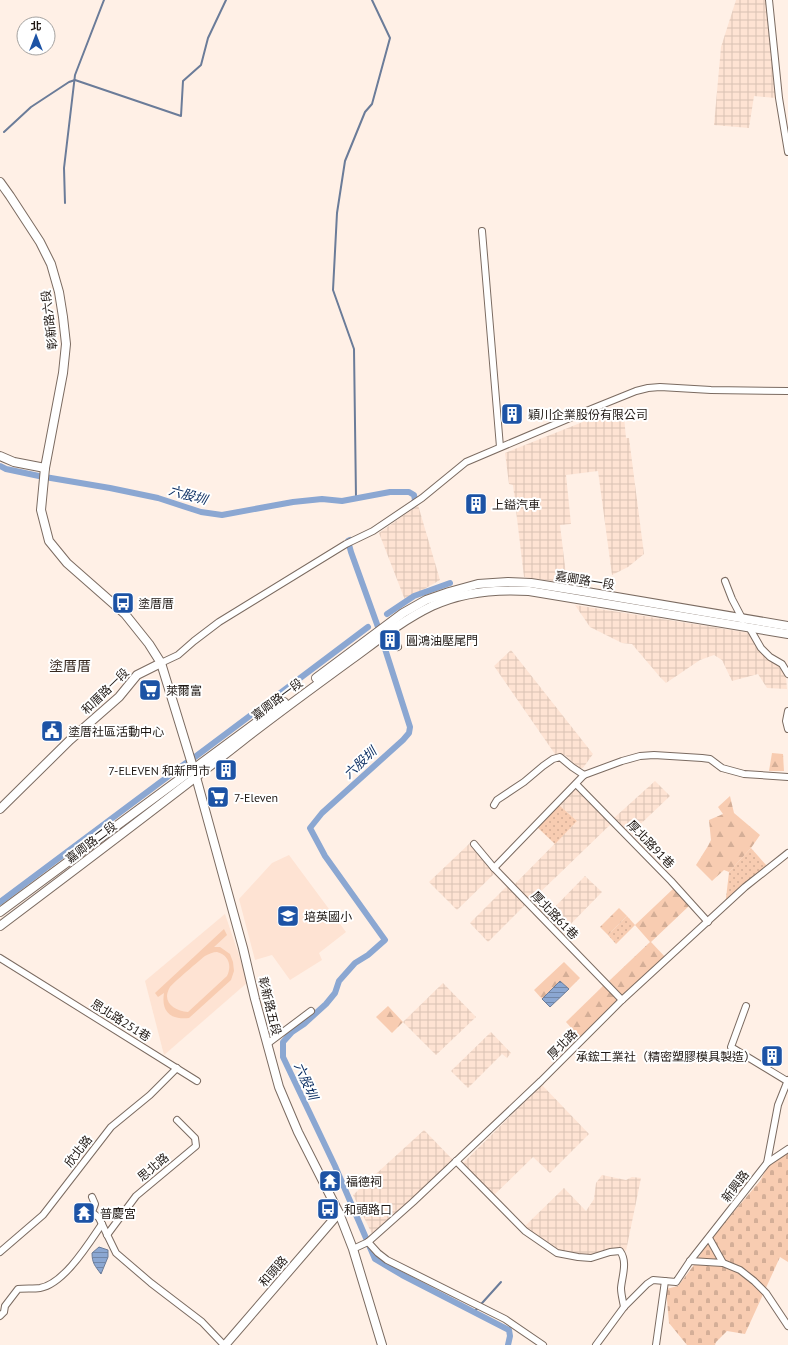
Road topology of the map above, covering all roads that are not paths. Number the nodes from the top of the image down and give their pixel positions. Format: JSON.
{"nodes":[{"id":1,"x":768,"y":0,"type":"edge"},
{"id":2,"x":788,"y":152,"type":"edge"},
{"id":3,"x":0,"y":182,"type":"edge"},
{"id":4,"x":482,"y":231,"type":"dead end"},
{"id":5,"x":788,"y":391,"type":"edge"},
{"id":6,"x":500,"y":448,"type":"junction"},
{"id":7,"x":0,"y":456,"type":"edge"},
{"id":8,"x":45,"y":468,"type":"junction"},
{"id":9,"x":725,"y":581,"type":"dead end"},
{"id":10,"x":742,"y":618,"type":"junction"},
{"id":11,"x":788,"y":626,"type":"edge"},
{"id":12,"x":388,"y":628,"type":"junction"},
{"id":13,"x":750,"y":628,"type":"junction"},
{"id":14,"x":788,"y":634,"type":"edge"},
{"id":15,"x":371,"y":641,"type":"junction"},
{"id":16,"x":398,"y":647,"type":"dead end"},
{"id":17,"x":160,"y":663,"type":"junction"},
{"id":18,"x":788,"y":674,"type":"edge"},
{"id":19,"x":788,"y":711,"type":"edge"},
{"id":20,"x":788,"y":729,"type":"edge"},
{"id":21,"x":194,"y":769,"type":"junction"},
{"id":22,"x":584,"y":775,"type":"junction"},
{"id":23,"x":196,"y":777,"type":"junction"},
{"id":24,"x":788,"y":777,"type":"edge"},
{"id":25,"x":576,"y":784,"type":"junction"},
{"id":26,"x":494,"y":805,"type":"dead end"},
{"id":27,"x":0,"y":808,"type":"edge"},
{"id":28,"x":474,"y":844,"type":"dead end"},
{"id":29,"x":788,"y":853,"type":"edge"},
{"id":30,"x":494,"y":868,"type":"junction"},
{"id":31,"x":0,"y":912,"type":"edge"},
{"id":32,"x":708,"y":922,"type":"junction"},
{"id":33,"x":0,"y":926,"type":"edge"},
{"id":34,"x":0,"y":958,"type":"edge"},
{"id":35,"x":622,"y":1000,"type":"junction"},
{"id":36,"x":746,"y":1006,"type":"dead end"},
{"id":37,"x":311,"y":1011,"type":"dead end"},
{"id":38,"x":267,"y":1044,"type":"junction"},
{"id":39,"x":177,"y":1068,"type":"junction"},
{"id":40,"x":788,"y":1080,"type":"edge"},
{"id":41,"x":196,"y":1081,"type":"dead end"},
{"id":42,"x":177,"y":1120,"type":"dead end"},
{"id":43,"x":788,"y":1149,"type":"edge"},
{"id":44,"x":456,"y":1161,"type":"junction"},
{"id":45,"x":767,"y":1163,"type":"junction"},
{"id":46,"x":92,"y":1197,"type":"dead end"},
{"id":47,"x":339,"y":1213,"type":"junction"},
{"id":48,"x":102,"y":1224,"type":"junction"},
{"id":49,"x":107,"y":1235,"type":"junction"},
{"id":50,"x":709,"y":1238,"type":"junction"},
{"id":51,"x":368,"y":1242,"type":"junction"},
{"id":52,"x":353,"y":1249,"type":"junction"},
{"id":53,"x":0,"y":1252,"type":"edge"},
{"id":54,"x":690,"y":1261,"type":"junction"},
{"id":55,"x":723,"y":1263,"type":"junction"},
{"id":56,"x":665,"y":1281,"type":"junction"},
{"id":57,"x":624,"y":1307,"type":"junction"},
{"id":58,"x":0,"y":1316,"type":"edge"},
{"id":59,"x":788,"y":1326,"type":"edge"},
{"id":60,"x":224,"y":1345,"type":"edge"},
{"id":61,"x":382,"y":1345,"type":"edge"},
{"id":62,"x":543,"y":1345,"type":"edge"},
{"id":63,"x":596,"y":1345,"type":"edge"},
{"id":64,"x":656,"y":1345,"type":"edge"}],
"edges":[{"from":1,"to":2,"type":"street"},
{"from":3,"to":8,"type":"street","name":"彰新路六段"},
{"from":4,"to":6,"type":"street"},
{"from":5,"to":6,"type":"street"},
{"from":6,"to":17,"type":"street"},
{"from":7,"to":8,"type":"street"},
{"from":8,"to":17,"type":"street","name":"彰新路六段"},
{"from":9,"to":10,"type":"street"},
{"from":10,"to":11,"type":"street","name":"嘉卿路一段"},
{"from":10,"to":12,"type":"street","name":"嘉卿路一段"},
{"from":10,"to":13,"type":"street"},
{"from":12,"to":13,"type":"street","name":"嘉卿路一段"},
{"from":12,"to":15,"type":"street"},
{"from":12,"to":16,"type":"street"},
{"from":13,"to":14,"type":"street","name":"嘉卿路一段"},
{"from":13,"to":18,"type":"street"},
{"from":15,"to":21,"type":"street","name":"嘉卿路一段"},
{"from":15,"to":23,"type":"street","name":"嘉卿路一段"},
{"from":17,"to":21,"type":"street","name":"彰新路五段"},
{"from":17,"to":27,"type":"street","name":"和厝路一段"},
{"from":19,"to":20,"type":"street"},
{"from":21,"to":23,"type":"street","name":"彰新路五段"},
{"from":21,"to":31,"type":"street","name":"嘉卿路二段"},
{"from":22,"to":24,"type":"street"},
{"from":22,"to":25,"type":"street"},
{"from":22,"to":26,"type":"street"},
{"from":23,"to":33,"type":"street","name":"嘉卿路二段"},
{"from":23,"to":38,"type":"street","name":"彰新路五段"},
{"from":25,"to":30,"type":"street"},
{"from":25,"to":32,"type":"street","name":"厚北路91巷"},
{"from":28,"to":30,"type":"street","name":"厚北路61巷"},
{"from":29,"to":32,"type":"street","name":"厚北路"},
{"from":30,"to":35,"type":"street","name":"厚北路61巷"},
{"from":32,"to":35,"type":"street","name":"厚北路"},
{"from":34,"to":39,"type":"street","name":"思北路251巷"},
{"from":35,"to":44,"type":"street","name":"厚北路"},
{"from":36,"to":40,"type":"street"},
{"from":37,"to":38,"type":"street"},
{"from":38,"to":47,"type":"street","name":"彰新路五段"},
{"from":39,"to":41,"type":"street","name":"思北路251巷"},
{"from":39,"to":53,"type":"street","name":"欣北路"},
{"from":40,"to":45,"type":"street","name":"新興路"},
{"from":42,"to":49,"type":"street","name":"思北路"},
{"from":43,"to":45,"type":"street"},
{"from":44,"to":51,"type":"street","name":"厚北路"},
{"from":44,"to":57,"type":"street"},
{"from":45,"to":50,"type":"street","name":"新興路"},
{"from":46,"to":48,"type":"street"},
{"from":47,"to":52,"type":"street","name":"彰新路五段"},
{"from":47,"to":60,"type":"street","name":"和頭路"},
{"from":48,"to":49,"type":"street"},
{"from":48,"to":58,"type":"street"},
{"from":49,"to":60,"type":"street"},
{"from":50,"to":54,"type":"street","name":"新興路"},
{"from":50,"to":55,"type":"street"},
{"from":51,"to":52,"type":"street","name":"厚北路"},
{"from":51,"to":62,"type":"street"},
{"from":52,"to":61,"type":"street","name":"彰新路五段"},
{"from":54,"to":55,"type":"street"},
{"from":54,"to":56,"type":"street","name":"新興路"},
{"from":55,"to":59,"type":"street"},
{"from":56,"to":57,"type":"street"},
{"from":56,"to":64,"type":"street"},
{"from":57,"to":63,"type":"street"}]}
